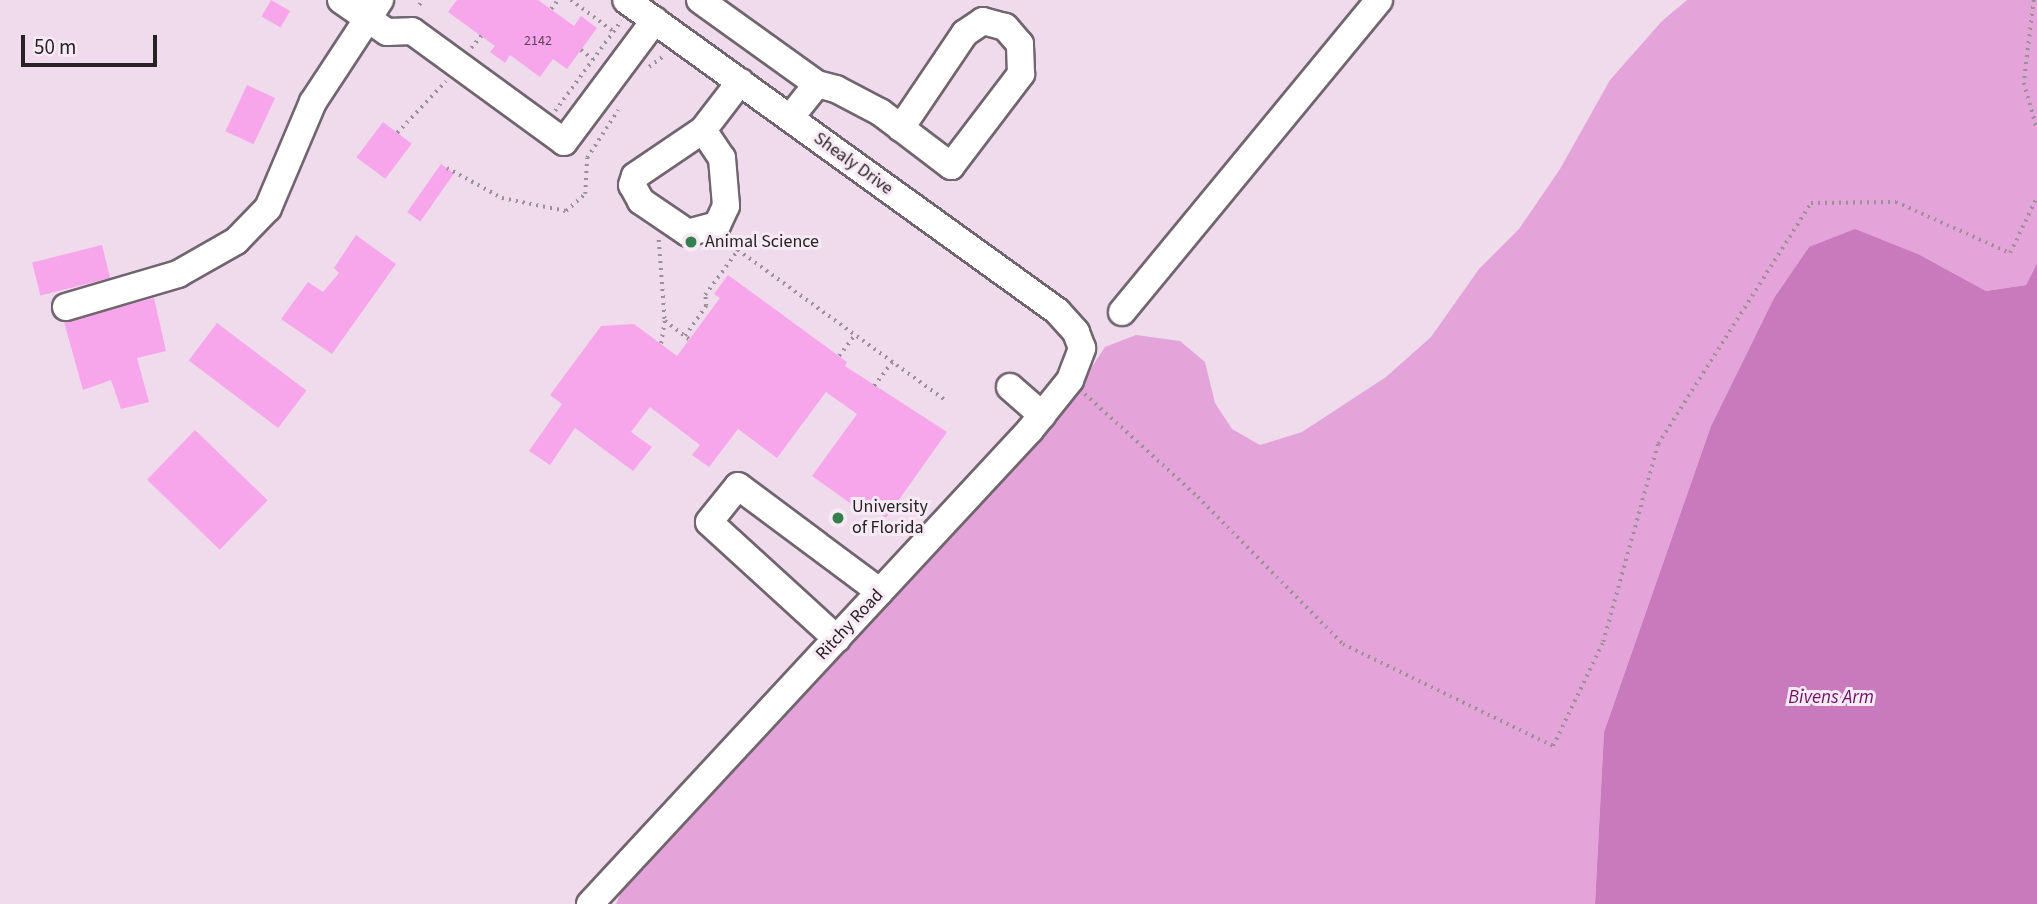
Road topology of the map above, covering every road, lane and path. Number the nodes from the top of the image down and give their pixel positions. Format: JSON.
{"nodes":[{"id":1,"x":341,"y":0,"type":"edge"},
{"id":2,"x":423,"y":0,"type":"edge"},
{"id":3,"x":558,"y":0,"type":"edge"},
{"id":4,"x":571,"y":0,"type":"edge"},
{"id":5,"x":700,"y":0,"type":"edge"},
{"id":6,"x":1380,"y":0,"type":"edge"},
{"id":7,"x":2034,"y":0,"type":"edge"},
{"id":8,"x":419,"y":5,"type":"dead end"},
{"id":9,"x":626,"y":7,"type":"edge"},
{"id":10,"x":374,"y":9,"type":"edge"},
{"id":11,"x":551,"y":9,"type":"dead end"},
{"id":12,"x":655,"y":20,"type":"junction"},
{"id":13,"x":614,"y":31,"type":"junction"},
{"id":14,"x":481,"y":36,"type":"dead end"},
{"id":15,"x":473,"y":45,"type":"dead end"},
{"id":16,"x":581,"y":50,"type":"dead end"},
{"id":17,"x":593,"y":59,"type":"junction"},
{"id":18,"x":740,"y":82,"type":"junction"},
{"id":19,"x":817,"y":85,"type":"junction"},
{"id":20,"x":442,"y":87,"type":"dead end"},
{"id":21,"x":552,"y":116,"type":"dead end"},
{"id":22,"x":790,"y":118,"type":"junction"},
{"id":23,"x":901,"y":128,"type":"junction"},
{"id":24,"x":2037,"y":129,"type":"edge"},
{"id":25,"x":704,"y":130,"type":"junction"},
{"id":26,"x":397,"y":133,"type":"dead end"},
{"id":27,"x":2037,"y":197,"type":"edge"},
{"id":28,"x":729,"y":226,"type":"junction"},
{"id":29,"x":665,"y":232,"type":"dead end"},
{"id":30,"x":738,"y":250,"type":"junction"},
{"id":31,"x":66,"y":307,"type":"dead end"},
{"id":32,"x":1122,"y":312,"type":"dead end"},
{"id":33,"x":666,"y":321,"type":"junction"},
{"id":34,"x":1076,"y":332,"type":"joint"},
{"id":35,"x":855,"y":335,"type":"junction"},
{"id":36,"x":685,"y":336,"type":"junction"},
{"id":37,"x":690,"y":340,"type":"dead end"},
{"id":38,"x":661,"y":345,"type":"dead end"},
{"id":39,"x":839,"y":356,"type":"dead end"},
{"id":40,"x":892,"y":362,"type":"junction"},
{"id":41,"x":1070,"y":380,"type":"junction"},
{"id":42,"x":874,"y":386,"type":"dead end"},
{"id":43,"x":1010,"y":387,"type":"dead end"},
{"id":44,"x":945,"y":400,"type":"dead end"},
{"id":45,"x":1042,"y":415,"type":"junction"},
{"id":46,"x":880,"y":592,"type":"junction"},
{"id":47,"x":837,"y":639,"type":"junction"},
{"id":48,"x":590,"y":904,"type":"edge"}],
"edges":[{"from":1,"to":10,"type":"street"},
{"from":2,"to":8,"type":"path"},
{"from":3,"to":11,"type":"path"},
{"from":4,"to":13,"type":"path"},
{"from":5,"to":19,"type":"street"},
{"from":6,"to":32,"type":"street"},
{"from":7,"to":24,"type":"path"},
{"from":9,"to":12,"type":"street","name":"Shealy Drive"},
{"from":9,"to":13,"type":"path"},
{"from":10,"to":12,"type":"street"},
{"from":10,"to":31,"type":"street"},
{"from":12,"to":18,"type":"street","name":"Shealy Drive"},
{"from":13,"to":17,"type":"path"},
{"from":14,"to":15,"type":"path"},
{"from":16,"to":17,"type":"path"},
{"from":17,"to":21,"type":"path"},
{"from":18,"to":22,"type":"street","name":"Shealy Drive"},
{"from":18,"to":25,"type":"street"},
{"from":19,"to":22,"type":"street"},
{"from":19,"to":23,"type":"street"},
{"from":20,"to":26,"type":"path"},
{"from":22,"to":34,"type":"street","name":"Shealy Drive"},
{"from":23,"to":23,"type":"street"},
{"from":25,"to":28,"type":"street"},
{"from":25,"to":28,"type":"street"},
{"from":27,"to":41,"type":"path"},
{"from":28,"to":30,"type":"path"},
{"from":29,"to":33,"type":"path"},
{"from":30,"to":35,"type":"path"},
{"from":30,"to":36,"type":"path"},
{"from":33,"to":36,"type":"path"},
{"from":33,"to":38,"type":"path"},
{"from":34,"to":41,"type":"street","name":"Ritchy Road"},
{"from":35,"to":39,"type":"path"},
{"from":35,"to":40,"type":"path"},
{"from":36,"to":37,"type":"path"},
{"from":40,"to":42,"type":"path"},
{"from":40,"to":44,"type":"path"},
{"from":41,"to":45,"type":"street","name":"Ritchy Road"},
{"from":43,"to":45,"type":"street"},
{"from":45,"to":46,"type":"street","name":"Ritchy Road"},
{"from":46,"to":47,"type":"street","name":"Ritchy Road"},
{"from":46,"to":47,"type":"street"},
{"from":47,"to":48,"type":"street","name":"Ritchy Road"}]}
